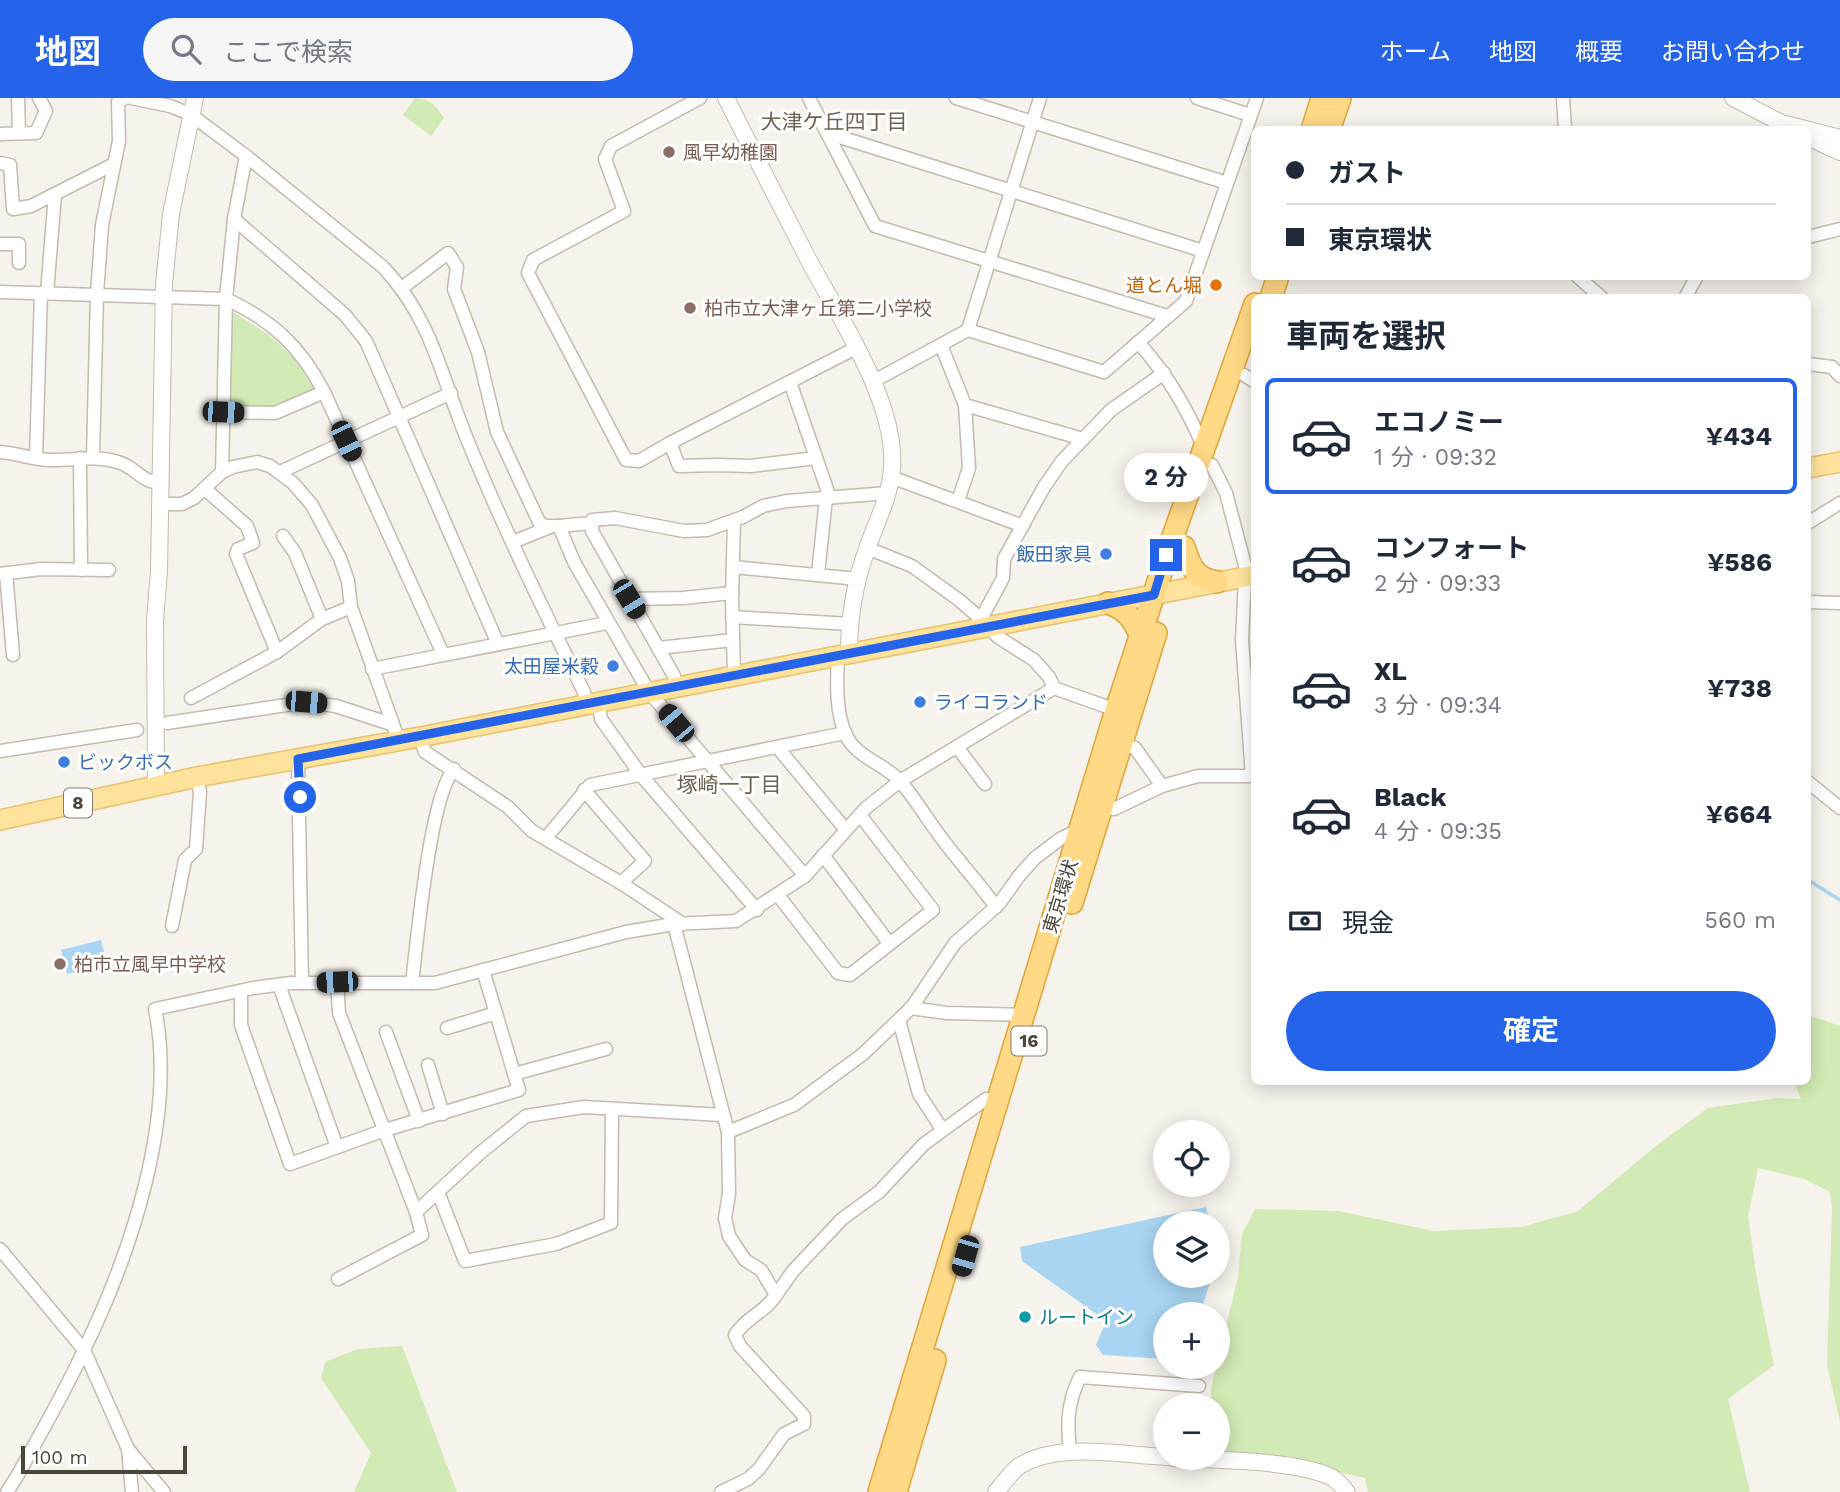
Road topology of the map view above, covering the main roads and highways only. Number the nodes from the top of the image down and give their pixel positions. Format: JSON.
{"nodes":[{"id":1,"x":1322,"y":98,"type":"edge"},
{"id":2,"x":1340,"y":98,"type":"edge"},
{"id":3,"x":1313,"y":126,"type":"edge"},
{"id":4,"x":1330,"y":126,"type":"edge"},
{"id":5,"x":1251,"y":317,"type":"edge"},
{"id":6,"x":1249,"y":379,"type":"edge"},
{"id":7,"x":1208,"y":458,"type":"junction"},
{"id":8,"x":1840,"y":462,"type":"edge"},
{"id":9,"x":1811,"y":467,"type":"edge"},
{"id":10,"x":1184,"y":547,"type":"junction"},
{"id":11,"x":1250,"y":572,"type":"edge"},
{"id":12,"x":1217,"y":582,"type":"junction"},
{"id":13,"x":1162,"y":593,"type":"junction"},
{"id":14,"x":1108,"y":603,"type":"junction"},
{"id":15,"x":1141,"y":636,"type":"junction"},
{"id":16,"x":0,"y":820,"type":"edge"},
{"id":17,"x":879,"y":1492,"type":"edge"},
{"id":18,"x":896,"y":1492,"type":"edge"}],
"edges":[{"from":1,"to":3,"type":"highway"},
{"from":2,"to":4,"type":"highway"},
{"from":5,"to":7,"type":"highway","name":"東京環状","number":"16"},
{"from":6,"to":7,"type":"highway","name":"東京環状","number":"16"},
{"from":7,"to":10,"type":"highway","name":"東京環状","number":"16"},
{"from":7,"to":13,"type":"highway","name":"東京環状","number":"16"},
{"from":8,"to":9,"type":"main road"},
{"from":10,"to":12,"type":"highway"},
{"from":10,"to":13,"type":"highway","name":"東京環状","number":"16"},
{"from":11,"to":12,"type":"main road","number":"8"},
{"from":12,"to":13,"type":"main road","number":"8"},
{"from":13,"to":14,"type":"main road","number":"8"},
{"from":13,"to":15,"type":"highway","name":"東京環状","number":"16"},
{"from":13,"to":18,"type":"highway","name":"東京環状","number":"16"},
{"from":14,"to":15,"type":"highway"},
{"from":14,"to":16,"type":"main road","number":"8"},
{"from":15,"to":17,"type":"highway","name":"東京環状","number":"16"}]}
